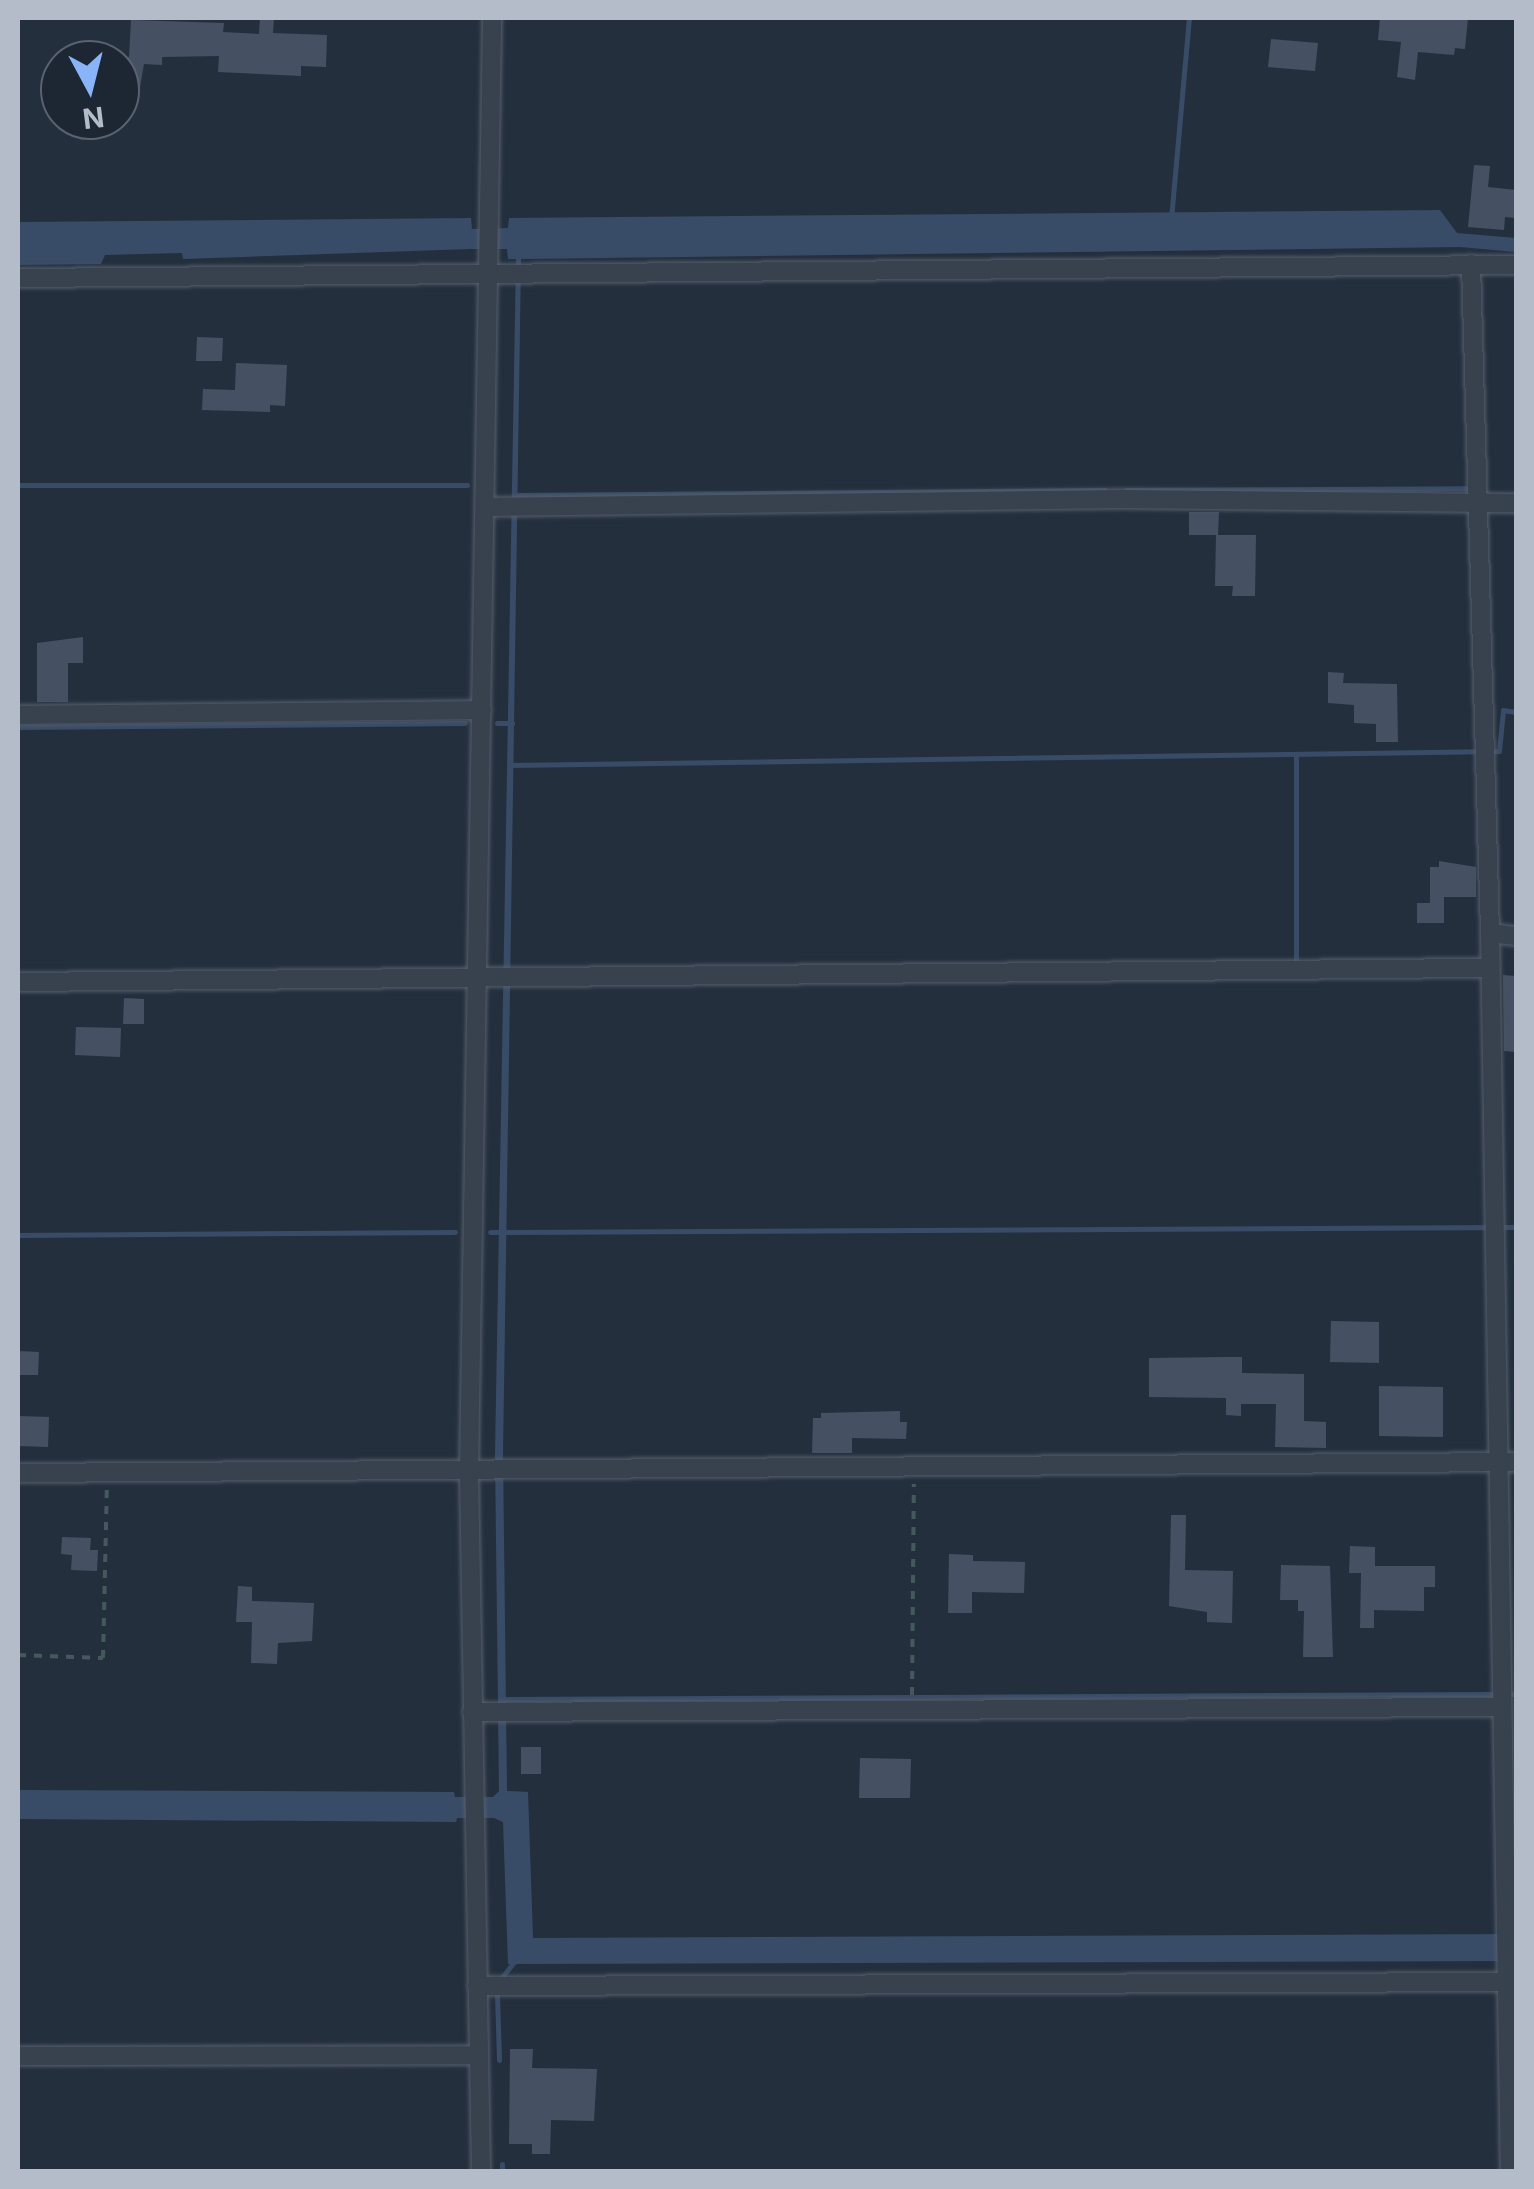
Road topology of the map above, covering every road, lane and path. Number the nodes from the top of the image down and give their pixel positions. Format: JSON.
{"nodes":[{"id":1,"x":492,"y":18,"type":"edge"},
{"id":2,"x":1471,"y":264,"type":"junction"},
{"id":3,"x":1516,"y":264,"type":"edge"},
{"id":4,"x":489,"y":276,"type":"junction"},
{"id":5,"x":18,"y":278,"type":"edge"},
{"id":6,"x":1478,"y":500,"type":"junction"},
{"id":7,"x":1516,"y":504,"type":"edge"},
{"id":8,"x":495,"y":507,"type":"junction"},
{"id":9,"x":482,"y":710,"type":"junction"},
{"id":10,"x":18,"y":715,"type":"edge"},
{"id":11,"x":1490,"y":933,"type":"junction"},
{"id":12,"x":1516,"y":936,"type":"edge"},
{"id":13,"x":1487,"y":968,"type":"junction"},
{"id":14,"x":477,"y":978,"type":"junction"},
{"id":15,"x":18,"y":982,"type":"edge"},
{"id":16,"x":1497,"y":1462,"type":"junction"},
{"id":17,"x":1516,"y":1462,"type":"edge"},
{"id":18,"x":914,"y":1467,"type":"junction"},
{"id":19,"x":469,"y":1470,"type":"junction"},
{"id":20,"x":18,"y":1472,"type":"edge"},
{"id":21,"x":108,"y":1472,"type":"junction"},
{"id":22,"x":18,"y":1655,"type":"edge"},
{"id":23,"x":912,"y":1688,"type":"dead end"},
{"id":24,"x":1501,"y":1706,"type":"junction"},
{"id":25,"x":472,"y":1712,"type":"junction"},
{"id":26,"x":1509,"y":1919,"type":"edge"},
{"id":27,"x":1506,"y":1974,"type":"junction"},
{"id":28,"x":477,"y":1986,"type":"junction"},
{"id":29,"x":479,"y":2055,"type":"junction"},
{"id":30,"x":18,"y":2056,"type":"edge"},
{"id":31,"x":1512,"y":2164,"type":"edge"},
{"id":32,"x":481,"y":2172,"type":"edge"}],
"edges":[{"from":1,"to":4,"type":"street"},
{"from":2,"to":3,"type":"street"},
{"from":2,"to":4,"type":"street"},
{"from":2,"to":6,"type":"street"},
{"from":4,"to":5,"type":"street"},
{"from":4,"to":8,"type":"street"},
{"from":6,"to":7,"type":"street"},
{"from":6,"to":8,"type":"street"},
{"from":6,"to":11,"type":"street"},
{"from":8,"to":9,"type":"street"},
{"from":9,"to":10,"type":"street"},
{"from":9,"to":14,"type":"street"},
{"from":11,"to":12,"type":"street"},
{"from":11,"to":13,"type":"street"},
{"from":13,"to":14,"type":"street"},
{"from":13,"to":16,"type":"street"},
{"from":14,"to":15,"type":"street"},
{"from":14,"to":19,"type":"street"},
{"from":16,"to":17,"type":"street"},
{"from":16,"to":18,"type":"street"},
{"from":16,"to":24,"type":"street"},
{"from":18,"to":19,"type":"street"},
{"from":18,"to":23,"type":"path"},
{"from":19,"to":21,"type":"street"},
{"from":19,"to":25,"type":"street"},
{"from":20,"to":21,"type":"street"},
{"from":21,"to":22,"type":"path"},
{"from":24,"to":25,"type":"street"},
{"from":24,"to":26,"type":"street"},
{"from":25,"to":28,"type":"street"},
{"from":26,"to":27,"type":"street"},
{"from":27,"to":28,"type":"street"},
{"from":27,"to":31,"type":"street"},
{"from":28,"to":29,"type":"street"},
{"from":29,"to":30,"type":"street"},
{"from":29,"to":32,"type":"street"}]}
